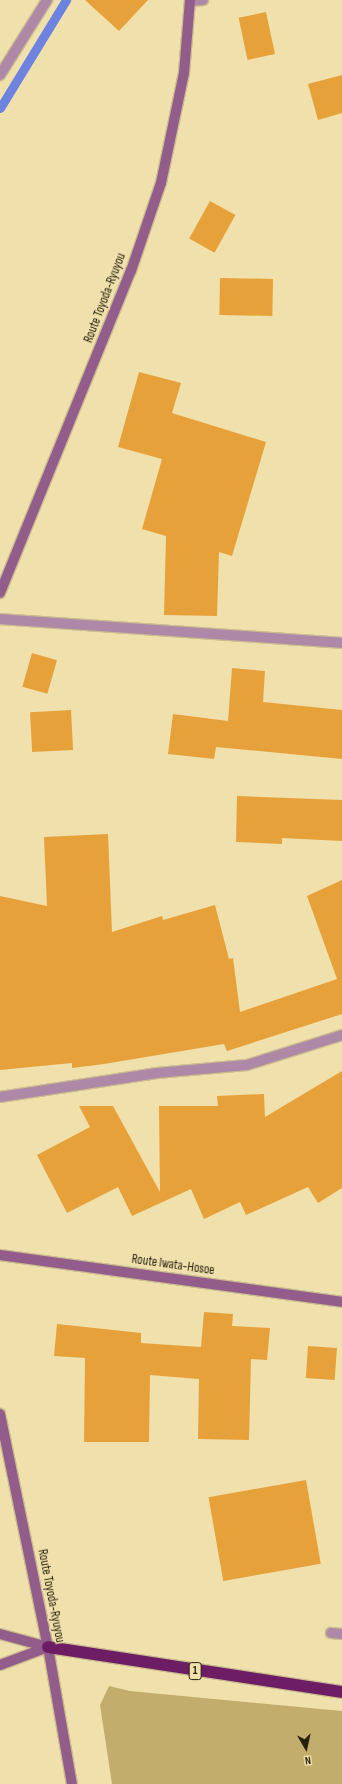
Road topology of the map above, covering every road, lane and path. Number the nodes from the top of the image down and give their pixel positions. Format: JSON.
{"nodes":[{"id":1,"x":47,"y":0,"type":"edge"},
{"id":2,"x":203,"y":0,"type":"edge"},
{"id":3,"x":190,"y":1,"type":"edge"},
{"id":4,"x":0,"y":76,"type":"edge"},
{"id":5,"x":0,"y":593,"type":"edge"},
{"id":6,"x":0,"y":619,"type":"edge"},
{"id":7,"x":342,"y":643,"type":"edge"},
{"id":8,"x":342,"y":1035,"type":"edge"},
{"id":9,"x":0,"y":1097,"type":"edge"},
{"id":10,"x":0,"y":1255,"type":"edge"},
{"id":11,"x":342,"y":1302,"type":"edge"},
{"id":12,"x":0,"y":1414,"type":"edge"},
{"id":13,"x":331,"y":1633,"type":"dead end"},
{"id":14,"x":0,"y":1634,"type":"edge"},
{"id":15,"x":342,"y":1634,"type":"edge"},
{"id":16,"x":48,"y":1647,"type":"junction"},
{"id":17,"x":0,"y":1665,"type":"edge"},
{"id":18,"x":342,"y":1692,"type":"edge"},
{"id":19,"x":72,"y":1784,"type":"edge"}],
"edges":[{"from":1,"to":4,"type":"street"},
{"from":2,"to":3,"type":"street"},
{"from":3,"to":5,"type":"main road","name":"Route Toyoda-Ryuyou"},
{"from":6,"to":7,"type":"street"},
{"from":8,"to":9,"type":"street"},
{"from":10,"to":11,"type":"main road","name":"Route Iwata-Hosoe"},
{"from":12,"to":16,"type":"main road","name":"Route Toyoda-Ryuyou"},
{"from":13,"to":15,"type":"street"},
{"from":14,"to":16,"type":"main road"},
{"from":16,"to":17,"type":"main road"},
{"from":16,"to":18,"type":"highway","number":"1"},
{"from":16,"to":19,"type":"main road","name":"Route Toyoda-Ryuyou"}]}
